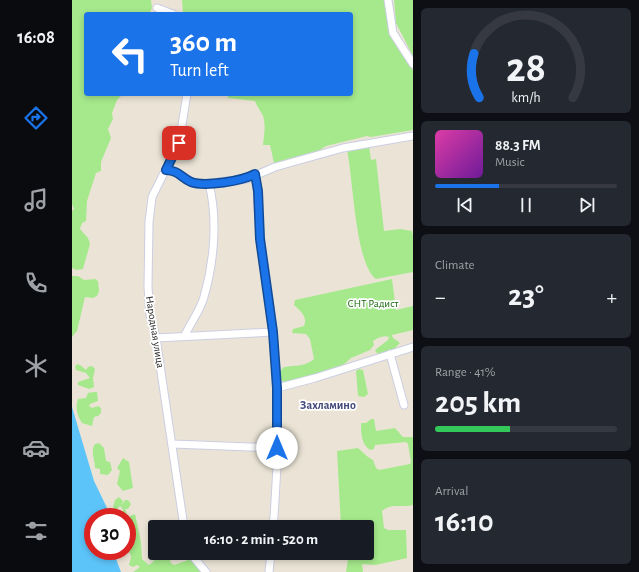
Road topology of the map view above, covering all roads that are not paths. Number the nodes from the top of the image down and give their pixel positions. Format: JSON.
{"nodes":[{"id":1,"x":388,"y":0,"type":"edge"},
{"id":2,"x":157,"y":8,"type":"dead end"},
{"id":3,"x":168,"y":12,"type":"edge"},
{"id":4,"x":413,"y":64,"type":"edge"},
{"id":5,"x":187,"y":96,"type":"edge"},
{"id":6,"x":413,"y":136,"type":"edge"},
{"id":7,"x":166,"y":170,"type":"junction"},
{"id":8,"x":255,"y":174,"type":"junction"},
{"id":9,"x":208,"y":184,"type":"junction"},
{"id":10,"x":273,"y":332,"type":"junction"},
{"id":11,"x":185,"y":335,"type":"junction"},
{"id":12,"x":156,"y":338,"type":"junction"},
{"id":13,"x":413,"y":347,"type":"edge"},
{"id":14,"x":390,"y":354,"type":"junction"},
{"id":15,"x":277,"y":388,"type":"junction"},
{"id":16,"x":404,"y":406,"type":"dead end"},
{"id":17,"x":173,"y":444,"type":"junction"},
{"id":18,"x":277,"y":448,"type":"junction"},
{"id":19,"x":183,"y":520,"type":"edge"},
{"id":20,"x":273,"y":520,"type":"edge"},
{"id":21,"x":196,"y":560,"type":"edge"},
{"id":22,"x":270,"y":560,"type":"edge"},
{"id":23,"x":206,"y":572,"type":"edge"},
{"id":24,"x":269,"y":572,"type":"edge"}],
"edges":[{"from":1,"to":4,"type":"street"},
{"from":2,"to":3,"type":"street"},
{"from":5,"to":7,"type":"street","name":"Народная улица"},
{"from":6,"to":8,"type":"street"},
{"from":7,"to":9,"type":"street"},
{"from":7,"to":12,"type":"street","name":"Народная улица"},
{"from":8,"to":9,"type":"street"},
{"from":8,"to":10,"type":"street"},
{"from":9,"to":11,"type":"street"},
{"from":10,"to":11,"type":"street"},
{"from":10,"to":15,"type":"street"},
{"from":11,"to":12,"type":"street"},
{"from":12,"to":17,"type":"street","name":"Народная улица"},
{"from":13,"to":14,"type":"street"},
{"from":14,"to":15,"type":"street"},
{"from":14,"to":16,"type":"street"},
{"from":15,"to":18,"type":"street"},
{"from":17,"to":18,"type":"street"},
{"from":17,"to":19,"type":"street","name":"Народная улица"},
{"from":18,"to":20,"type":"street"},
{"from":21,"to":23,"type":"street"},
{"from":22,"to":24,"type":"street"}]}
